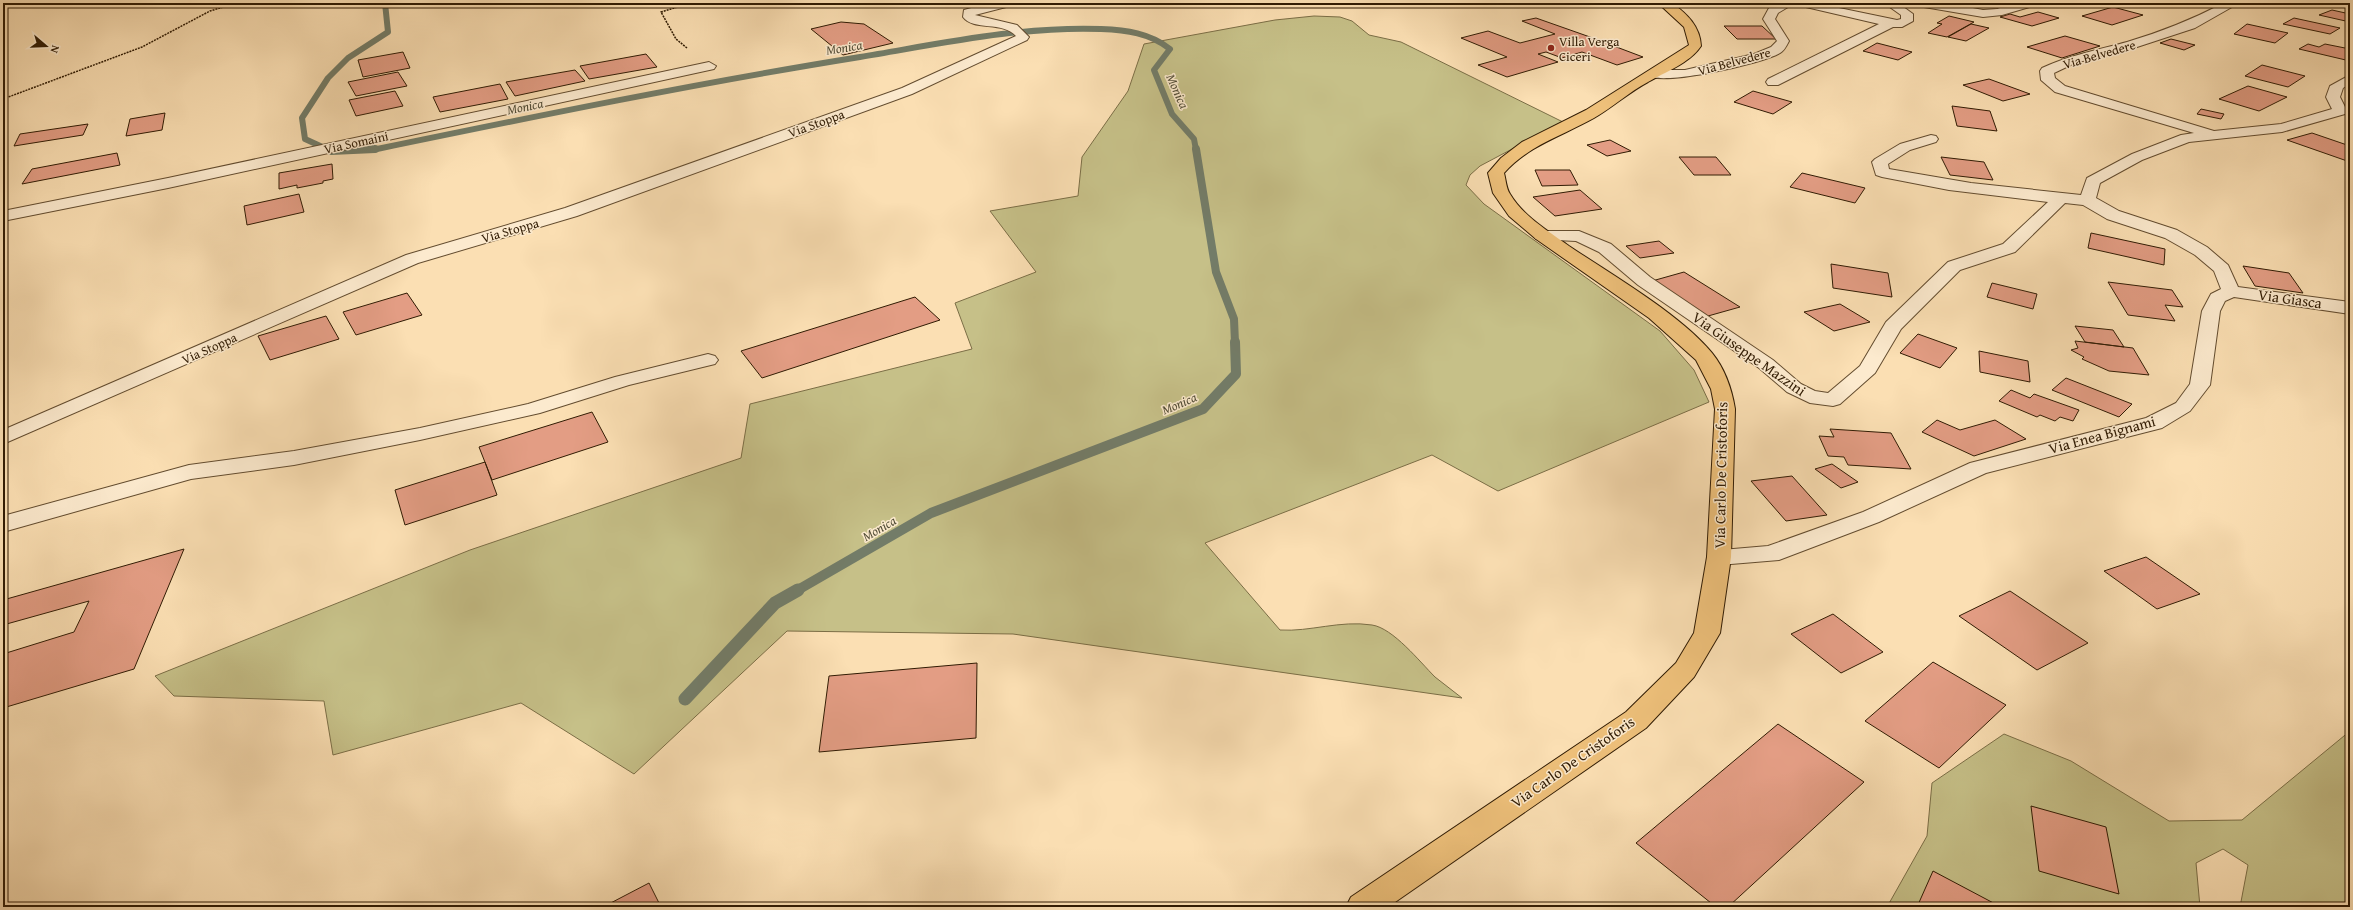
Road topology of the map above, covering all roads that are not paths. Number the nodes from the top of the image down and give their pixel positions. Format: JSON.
{"nodes":[{"id":1,"x":1006,"y":3,"type":"edge"},
{"id":2,"x":1664,"y":3,"type":"edge"},
{"id":3,"x":1788,"y":3,"type":"edge"},
{"id":4,"x":1798,"y":3,"type":"edge"},
{"id":5,"x":1898,"y":3,"type":"edge"},
{"id":6,"x":1924,"y":3,"type":"edge"},
{"id":7,"x":2029,"y":3,"type":"edge"},
{"id":8,"x":2233,"y":3,"type":"edge"},
{"id":9,"x":1890,"y":23,"type":"junction"},
{"id":10,"x":709,"y":66,"type":"road end"},
{"id":11,"x":1653,"y":74,"type":"junction"},
{"id":12,"x":2350,"y":79,"type":"edge"},
{"id":13,"x":1773,"y":82,"type":"dead end"},
{"id":14,"x":2345,"y":114,"type":"edge"},
{"id":15,"x":2215,"y":134,"type":"junction"},
{"id":16,"x":1931,"y":139,"type":"dead end"},
{"id":17,"x":2061,"y":198,"type":"junction"},
{"id":18,"x":2087,"y":200,"type":"junction"},
{"id":19,"x":3,"y":216,"type":"edge"},
{"id":20,"x":1542,"y":234,"type":"junction"},
{"id":21,"x":2231,"y":291,"type":"junction"},
{"id":22,"x":2350,"y":308,"type":"edge"},
{"id":23,"x":708,"y":360,"type":"dead end"},
{"id":24,"x":3,"y":438,"type":"edge"},
{"id":25,"x":3,"y":524,"type":"edge"},
{"id":26,"x":1719,"y":557,"type":"junction"},
{"id":27,"x":1362,"y":907,"type":"edge"}],
"edges":[{"from":1,"to":24,"type":"street","name":"Via Stoppa"},
{"from":2,"to":11,"type":"main road","name":"Via Carlo De Cristoforis"},
{"from":3,"to":11,"type":"street","name":"Via Belvedere"},
{"from":4,"to":9,"type":"street"},
{"from":5,"to":9,"type":"street"},
{"from":6,"to":7,"type":"street"},
{"from":8,"to":15,"type":"street","name":"Via Belvedere"},
{"from":9,"to":13,"type":"street"},
{"from":10,"to":19,"type":"street","name":"Via Somaini"},
{"from":11,"to":20,"type":"main road","name":"Via Carlo De Cristoforis"},
{"from":12,"to":14,"type":"street"},
{"from":14,"to":15,"type":"street"},
{"from":15,"to":18,"type":"street"},
{"from":16,"to":17,"type":"street"},
{"from":17,"to":18,"type":"street"},
{"from":17,"to":20,"type":"street","name":"Via Giuseppe Mazzini"},
{"from":18,"to":21,"type":"street"},
{"from":20,"to":26,"type":"main road","name":"Via Carlo De Cristoforis"},
{"from":21,"to":22,"type":"street","name":"Via Giasca"},
{"from":21,"to":26,"type":"street","name":"Via Enea Bignami"},
{"from":23,"to":25,"type":"street"},
{"from":26,"to":27,"type":"main road","name":"Via Carlo De Cristoforis"}]}
